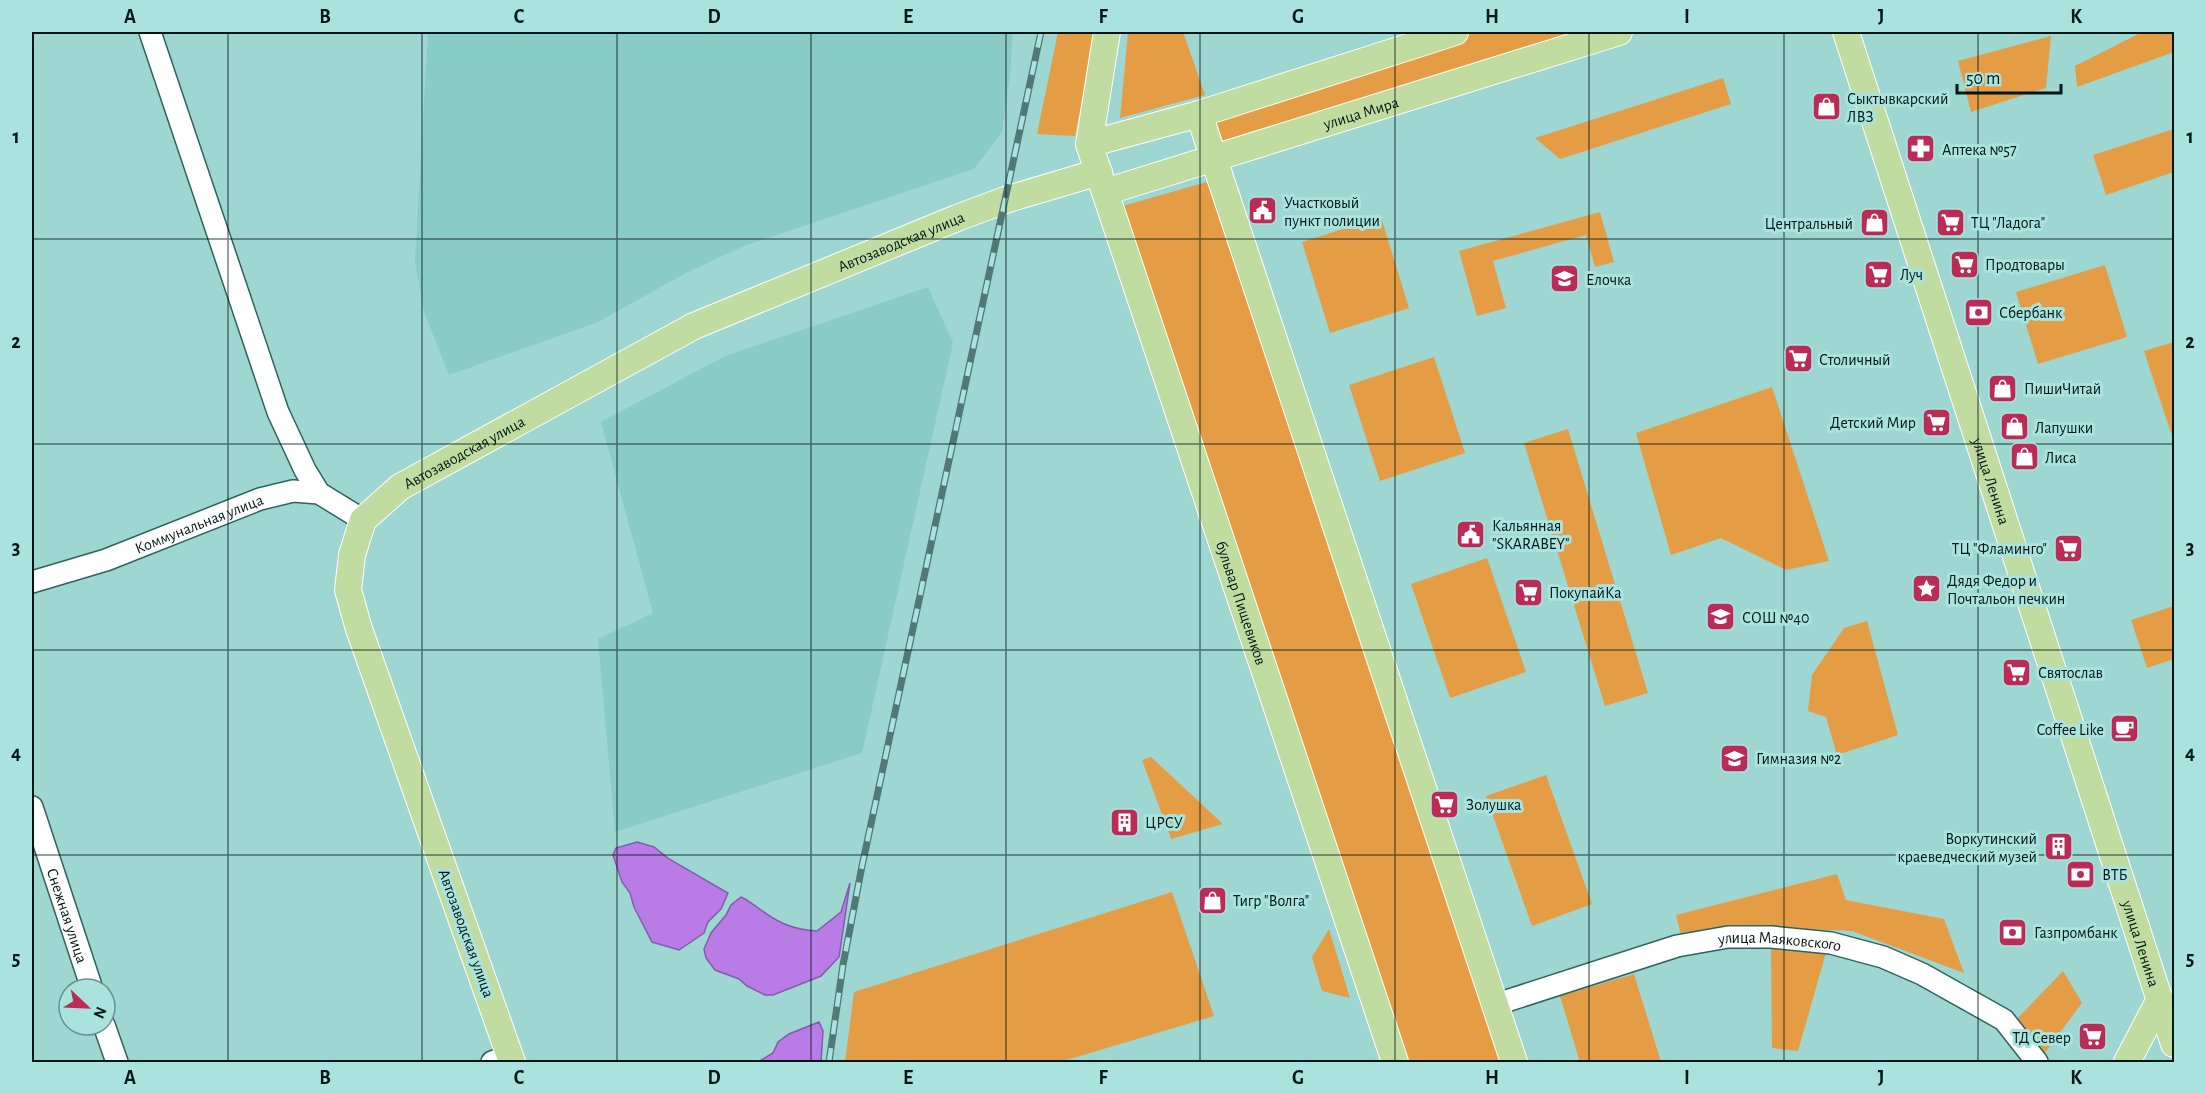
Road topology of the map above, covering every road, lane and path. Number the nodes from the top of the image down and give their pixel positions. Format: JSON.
{"nodes":[{"id":1,"x":150,"y":32,"type":"edge"},
{"id":2,"x":1107,"y":32,"type":"edge"},
{"id":3,"x":1455,"y":32,"type":"edge"},
{"id":4,"x":1619,"y":32,"type":"edge"},
{"id":5,"x":1846,"y":32,"type":"edge"},
{"id":6,"x":1199,"y":114,"type":"junction"},
{"id":7,"x":1089,"y":144,"type":"junction"},
{"id":8,"x":1215,"y":159,"type":"junction"},
{"id":9,"x":1102,"y":182,"type":"junction"},
{"id":10,"x":319,"y":492,"type":"junction"},
{"id":11,"x":363,"y":520,"type":"junction"},
{"id":12,"x":32,"y":582,"type":"edge"},
{"id":13,"x":32,"y":807,"type":"edge"},
{"id":14,"x":88,"y":977,"type":"edge"},
{"id":15,"x":2160,"y":999,"type":"junction"},
{"id":16,"x":1494,"y":1005,"type":"junction"},
{"id":17,"x":108,"y":1037,"type":"edge"},
{"id":18,"x":2175,"y":1044,"type":"edge"},
{"id":19,"x":505,"y":1060,"type":"edge"},
{"id":20,"x":117,"y":1062,"type":"edge"},
{"id":21,"x":1395,"y":1062,"type":"edge"},
{"id":22,"x":1514,"y":1062,"type":"edge"},
{"id":23,"x":2037,"y":1062,"type":"edge"},
{"id":24,"x":2127,"y":1062,"type":"edge"}],
"edges":[{"from":1,"to":10,"type":"street"},
{"from":2,"to":7,"type":"main road"},
{"from":3,"to":6,"type":"main road"},
{"from":4,"to":8,"type":"main road","name":"улица Мира"},
{"from":5,"to":15,"type":"main road","name":"улица Ленина"},
{"from":6,"to":7,"type":"main road"},
{"from":6,"to":8,"type":"main road"},
{"from":7,"to":9,"type":"main road","name":"бульвар Пищевиков"},
{"from":8,"to":9,"type":"main road","name":"улица Мира"},
{"from":8,"to":16,"type":"main road"},
{"from":9,"to":11,"type":"main road","name":"Автозаводская улица"},
{"from":9,"to":21,"type":"main road","name":"бульвар Пищевиков"},
{"from":10,"to":11,"type":"street"},
{"from":10,"to":12,"type":"street","name":"Коммунальная улица"},
{"from":11,"to":19,"type":"main road","name":"Автозаводская улица"},
{"from":13,"to":14,"type":"street","name":"Снежная улица"},
{"from":15,"to":18,"type":"main road","name":"улица Ленина"},
{"from":15,"to":24,"type":"main road","name":"улица Ленина"},
{"from":16,"to":22,"type":"main road"},
{"from":16,"to":23,"type":"street","name":"улица Маяковского"},
{"from":17,"to":20,"type":"street"}]}
